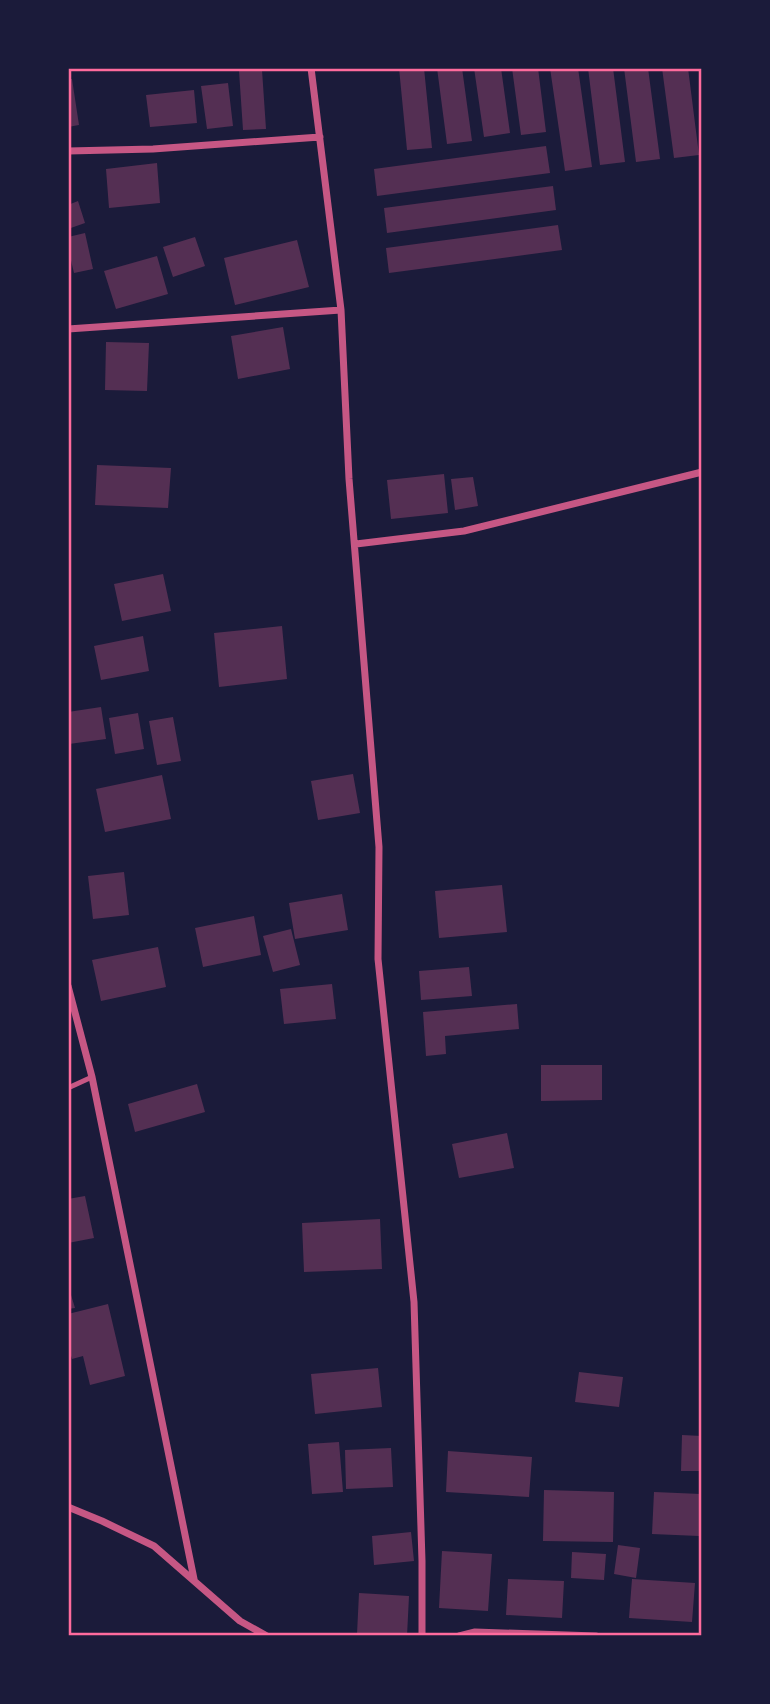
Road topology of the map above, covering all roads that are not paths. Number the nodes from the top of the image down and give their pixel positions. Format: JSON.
{"nodes":[{"id":1,"x":311,"y":68,"type":"edge"},
{"id":2,"x":320,"y":137,"type":"junction"},
{"id":3,"x":68,"y":152,"type":"edge"},
{"id":4,"x":341,"y":310,"type":"junction"},
{"id":5,"x":68,"y":329,"type":"edge"},
{"id":6,"x":702,"y":472,"type":"edge"},
{"id":7,"x":356,"y":544,"type":"junction"},
{"id":8,"x":68,"y":986,"type":"edge"},
{"id":9,"x":92,"y":1077,"type":"junction"},
{"id":10,"x":68,"y":1088,"type":"edge"},
{"id":11,"x":68,"y":1507,"type":"edge"},
{"id":12,"x":194,"y":1579,"type":"junction"},
{"id":13,"x":267,"y":1636,"type":"edge"},
{"id":14,"x":422,"y":1636,"type":"edge"},
{"id":15,"x":459,"y":1636,"type":"edge"},
{"id":16,"x":596,"y":1636,"type":"edge"}],
"edges":[{"from":1,"to":2,"type":"street"},
{"from":2,"to":3,"type":"street"},
{"from":2,"to":4,"type":"street"},
{"from":4,"to":5,"type":"street"},
{"from":4,"to":7,"type":"street"},
{"from":6,"to":7,"type":"street"},
{"from":7,"to":14,"type":"street"},
{"from":8,"to":9,"type":"street"},
{"from":9,"to":10,"type":"lane"},
{"from":9,"to":12,"type":"street"},
{"from":11,"to":12,"type":"street"},
{"from":12,"to":13,"type":"street"},
{"from":15,"to":16,"type":"street"}]}
